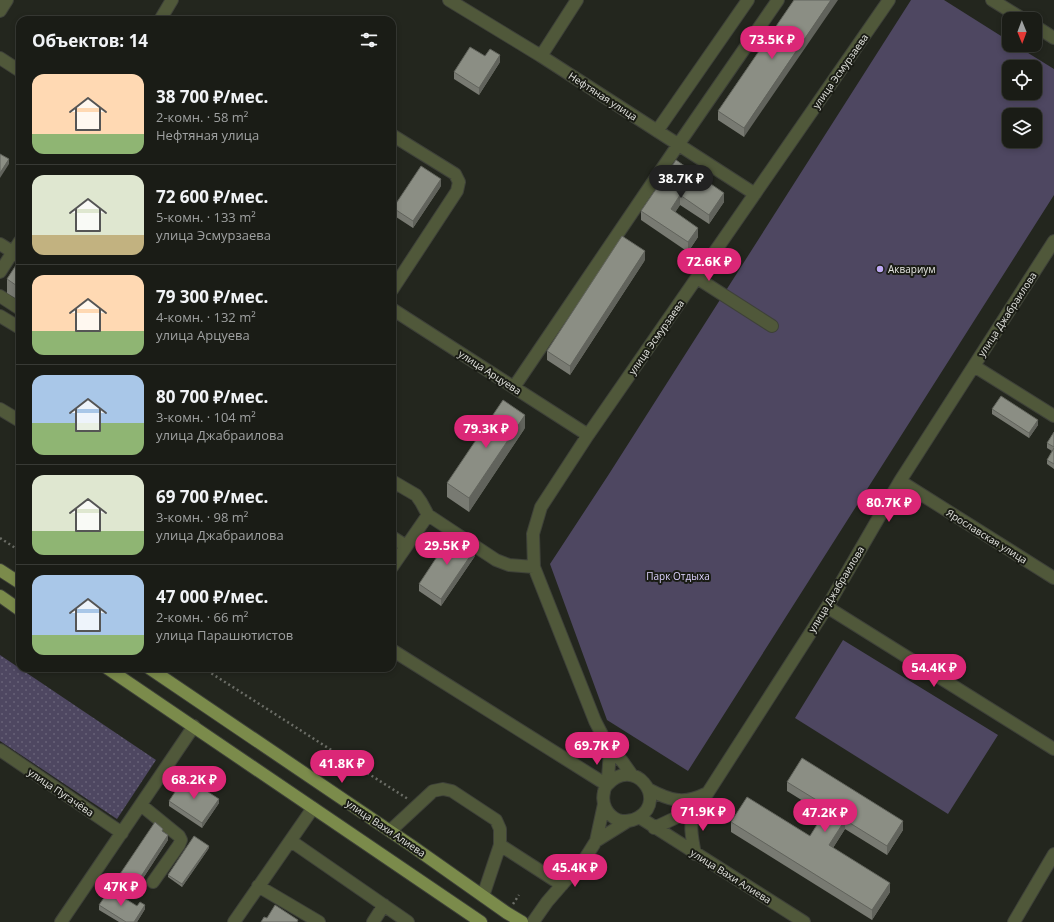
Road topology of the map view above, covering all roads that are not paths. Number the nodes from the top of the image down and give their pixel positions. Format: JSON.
{"nodes":[{"id":1,"x":7,"y":0,"type":"edge"},
{"id":2,"x":172,"y":0,"type":"edge"},
{"id":3,"x":448,"y":0,"type":"edge"},
{"id":4,"x":577,"y":0,"type":"edge"},
{"id":5,"x":748,"y":0,"type":"edge"},
{"id":6,"x":778,"y":0,"type":"edge"},
{"id":7,"x":889,"y":0,"type":"edge"},
{"id":8,"x":992,"y":0,"type":"edge"},
{"id":9,"x":0,"y":11,"type":"edge"},
{"id":10,"x":1012,"y":12,"type":"edge"},
{"id":11,"x":162,"y":16,"type":"edge"},
{"id":12,"x":1042,"y":30,"type":"edge"},
{"id":13,"x":1054,"y":38,"type":"edge"},
{"id":14,"x":541,"y":56,"type":"junction"},
{"id":15,"x":0,"y":58,"type":"edge"},
{"id":16,"x":16,"y":68,"type":"edge"},
{"id":17,"x":657,"y":131,"type":"junction"},
{"id":18,"x":396,"y":137,"type":"edge"},
{"id":19,"x":678,"y":145,"type":"junction"},
{"id":20,"x":755,"y":194,"type":"junction"},
{"id":21,"x":0,"y":244,"type":"edge"},
{"id":22,"x":1052,"y":246,"type":"edge"},
{"id":23,"x":16,"y":253,"type":"edge"},
{"id":24,"x":16,"y":255,"type":"edge"},
{"id":25,"x":0,"y":272,"type":"edge"},
{"id":26,"x":697,"y":278,"type":"junction"},
{"id":27,"x":396,"y":284,"type":"edge"},
{"id":28,"x":0,"y":296,"type":"edge"},
{"id":29,"x":16,"y":306,"type":"edge"},
{"id":30,"x":396,"y":312,"type":"edge"},
{"id":31,"x":0,"y":316,"type":"edge"},
{"id":32,"x":16,"y":326,"type":"edge"},
{"id":33,"x":772,"y":326,"type":"dead end"},
{"id":34,"x":974,"y":366,"type":"junction"},
{"id":35,"x":514,"y":387,"type":"junction"},
{"id":36,"x":0,"y":408,"type":"edge"},
{"id":37,"x":1054,"y":416,"type":"edge"},
{"id":38,"x":16,"y":418,"type":"edge"},
{"id":39,"x":588,"y":435,"type":"junction"},
{"id":40,"x":900,"y":481,"type":"junction"},
{"id":41,"x":396,"y":483,"type":"edge"},
{"id":42,"x":428,"y":515,"type":"junction"},
{"id":43,"x":396,"y":540,"type":"edge"},
{"id":44,"x":406,"y":546,"type":"junction"},
{"id":45,"x":396,"y":554,"type":"edge"},
{"id":46,"x":534,"y":567,"type":"junction"},
{"id":47,"x":0,"y":570,"type":"edge"},
{"id":48,"x":1054,"y":578,"type":"edge"},
{"id":49,"x":16,"y":580,"type":"edge"},
{"id":50,"x":0,"y":596,"type":"edge"},
{"id":51,"x":16,"y":607,"type":"edge"},
{"id":52,"x":827,"y":607,"type":"junction"},
{"id":53,"x":396,"y":653,"type":"edge"},
{"id":54,"x":113,"y":672,"type":"edge"},
{"id":55,"x":155,"y":672,"type":"edge"},
{"id":56,"x":194,"y":726,"type":"junction"},
{"id":57,"x":1054,"y":749,"type":"edge"},
{"id":58,"x":0,"y":750,"type":"edge"},
{"id":59,"x":610,"y":750,"type":"junction"},
{"id":60,"x":632,"y":776,"type":"junction"},
{"id":61,"x":606,"y":785,"type":"junction"},
{"id":62,"x":648,"y":789,"type":"junction"},
{"id":63,"x":707,"y":794,"type":"junction"},
{"id":64,"x":141,"y":804,"type":"junction"},
{"id":65,"x":604,"y":804,"type":"junction"},
{"id":66,"x":313,"y":808,"type":"junction"},
{"id":67,"x":694,"y":809,"type":"junction"},
{"id":68,"x":633,"y":819,"type":"junction"},
{"id":69,"x":654,"y":828,"type":"junction"},
{"id":70,"x":390,"y":831,"type":"junction"},
{"id":71,"x":122,"y":833,"type":"junction"},
{"id":72,"x":292,"y":841,"type":"junction"},
{"id":73,"x":596,"y":841,"type":"junction"},
{"id":74,"x":500,"y":845,"type":"junction"},
{"id":75,"x":695,"y":854,"type":"junction"},
{"id":76,"x":1054,"y":854,"type":"edge"},
{"id":77,"x":153,"y":882,"type":"dead end"},
{"id":78,"x":562,"y":885,"type":"junction"},
{"id":79,"x":258,"y":886,"type":"junction"},
{"id":80,"x":483,"y":896,"type":"junction"},
{"id":81,"x":384,"y":906,"type":"junction"},
{"id":82,"x":60,"y":922,"type":"edge"},
{"id":83,"x":234,"y":922,"type":"edge"},
{"id":84,"x":319,"y":922,"type":"edge"},
{"id":85,"x":373,"y":922,"type":"edge"},
{"id":86,"x":408,"y":922,"type":"edge"},
{"id":87,"x":481,"y":922,"type":"edge"},
{"id":88,"x":522,"y":922,"type":"edge"},
{"id":89,"x":533,"y":922,"type":"edge"},
{"id":90,"x":804,"y":922,"type":"edge"},
{"id":91,"x":1014,"y":922,"type":"edge"}],
"edges":[{"from":1,"to":9,"type":"street"},
{"from":2,"to":11,"type":"street"},
{"from":3,"to":14,"type":"street","name":"Нефтяная улица"},
{"from":4,"to":14,"type":"street"},
{"from":5,"to":17,"type":"street"},
{"from":6,"to":19,"type":"street"},
{"from":7,"to":20,"type":"street","name":"улица Эсмурзаева"},
{"from":8,"to":10,"type":"street"},
{"from":12,"to":13,"type":"street"},
{"from":14,"to":17,"type":"street","name":"Нефтяная улица"},
{"from":15,"to":16,"type":"street"},
{"from":17,"to":19,"type":"street","name":"Нефтяная улица"},
{"from":18,"to":27,"type":"street"},
{"from":19,"to":20,"type":"street","name":"Нефтяная улица"},
{"from":19,"to":35,"type":"street"},
{"from":20,"to":26,"type":"street","name":"улица Эсмурзаева"},
{"from":21,"to":23,"type":"street"},
{"from":22,"to":34,"type":"street","name":"улица Джабраилова"},
{"from":24,"to":25,"type":"street"},
{"from":26,"to":33,"type":"street"},
{"from":26,"to":39,"type":"street","name":"улица Эсмурзаева"},
{"from":28,"to":29,"type":"street"},
{"from":30,"to":35,"type":"street","name":"улица Арцуева"},
{"from":31,"to":32,"type":"street"},
{"from":34,"to":37,"type":"street"},
{"from":34,"to":40,"type":"street","name":"улица Джабраилова"},
{"from":35,"to":39,"type":"street","name":"улица Арцуева"},
{"from":36,"to":38,"type":"street"},
{"from":39,"to":46,"type":"street","name":"улица Эсмурзаева"},
{"from":40,"to":48,"type":"street","name":"Ярославская улица"},
{"from":40,"to":52,"type":"street","name":"улица Джабраилова"},
{"from":41,"to":42,"type":"street"},
{"from":42,"to":44,"type":"street"},
{"from":42,"to":46,"type":"street"},
{"from":43,"to":44,"type":"street"},
{"from":44,"to":45,"type":"street"},
{"from":46,"to":59,"type":"street","name":"улица Эсмурзаева"},
{"from":47,"to":49,"type":"main road"},
{"from":50,"to":51,"type":"main road"},
{"from":52,"to":57,"type":"street"},
{"from":52,"to":63,"type":"street","name":"улица Джабраилова"},
{"from":53,"to":61,"type":"street"},
{"from":54,"to":56,"type":"main road"},
{"from":55,"to":70,"type":"main road","name":"улица Вахи Алиева"},
{"from":56,"to":64,"type":"street"},
{"from":56,"to":66,"type":"main road"},
{"from":58,"to":71,"type":"street","name":"улица Пугачёва"},
{"from":59,"to":60,"type":"street","name":"улица Эсмурзаева"},
{"from":59,"to":61,"type":"street"},
{"from":60,"to":61,"type":"street"},
{"from":60,"to":62,"type":"street"},
{"from":61,"to":65,"type":"street"},
{"from":62,"to":63,"type":"street"},
{"from":62,"to":68,"type":"street"},
{"from":63,"to":67,"type":"street","name":"улица Джабраилова"},
{"from":64,"to":71,"type":"street"},
{"from":64,"to":77,"type":"street"},
{"from":65,"to":68,"type":"street"},
{"from":65,"to":73,"type":"street"},
{"from":66,"to":72,"type":"street"},
{"from":66,"to":87,"type":"main road"},
{"from":67,"to":69,"type":"street","name":"улица Джабраилова"},
{"from":67,"to":75,"type":"street"},
{"from":68,"to":69,"type":"street","name":"улица Вахи Алиева"},
{"from":68,"to":73,"type":"street"},
{"from":69,"to":75,"type":"street","name":"улица Вахи Алиева"},
{"from":70,"to":74,"type":"street"},
{"from":70,"to":80,"type":"main road","name":"улица Вахи Алиева"},
{"from":71,"to":82,"type":"street"},
{"from":72,"to":79,"type":"street"},
{"from":72,"to":81,"type":"street"},
{"from":73,"to":78,"type":"street"},
{"from":74,"to":78,"type":"street"},
{"from":74,"to":80,"type":"street"},
{"from":75,"to":90,"type":"street","name":"улица Вахи Алиева"},
{"from":76,"to":91,"type":"street"},
{"from":78,"to":89,"type":"street"},
{"from":79,"to":83,"type":"street"},
{"from":79,"to":84,"type":"street"},
{"from":80,"to":88,"type":"main road","name":"улица Вахи Алиева"},
{"from":81,"to":85,"type":"street"},
{"from":81,"to":86,"type":"street"}]}
